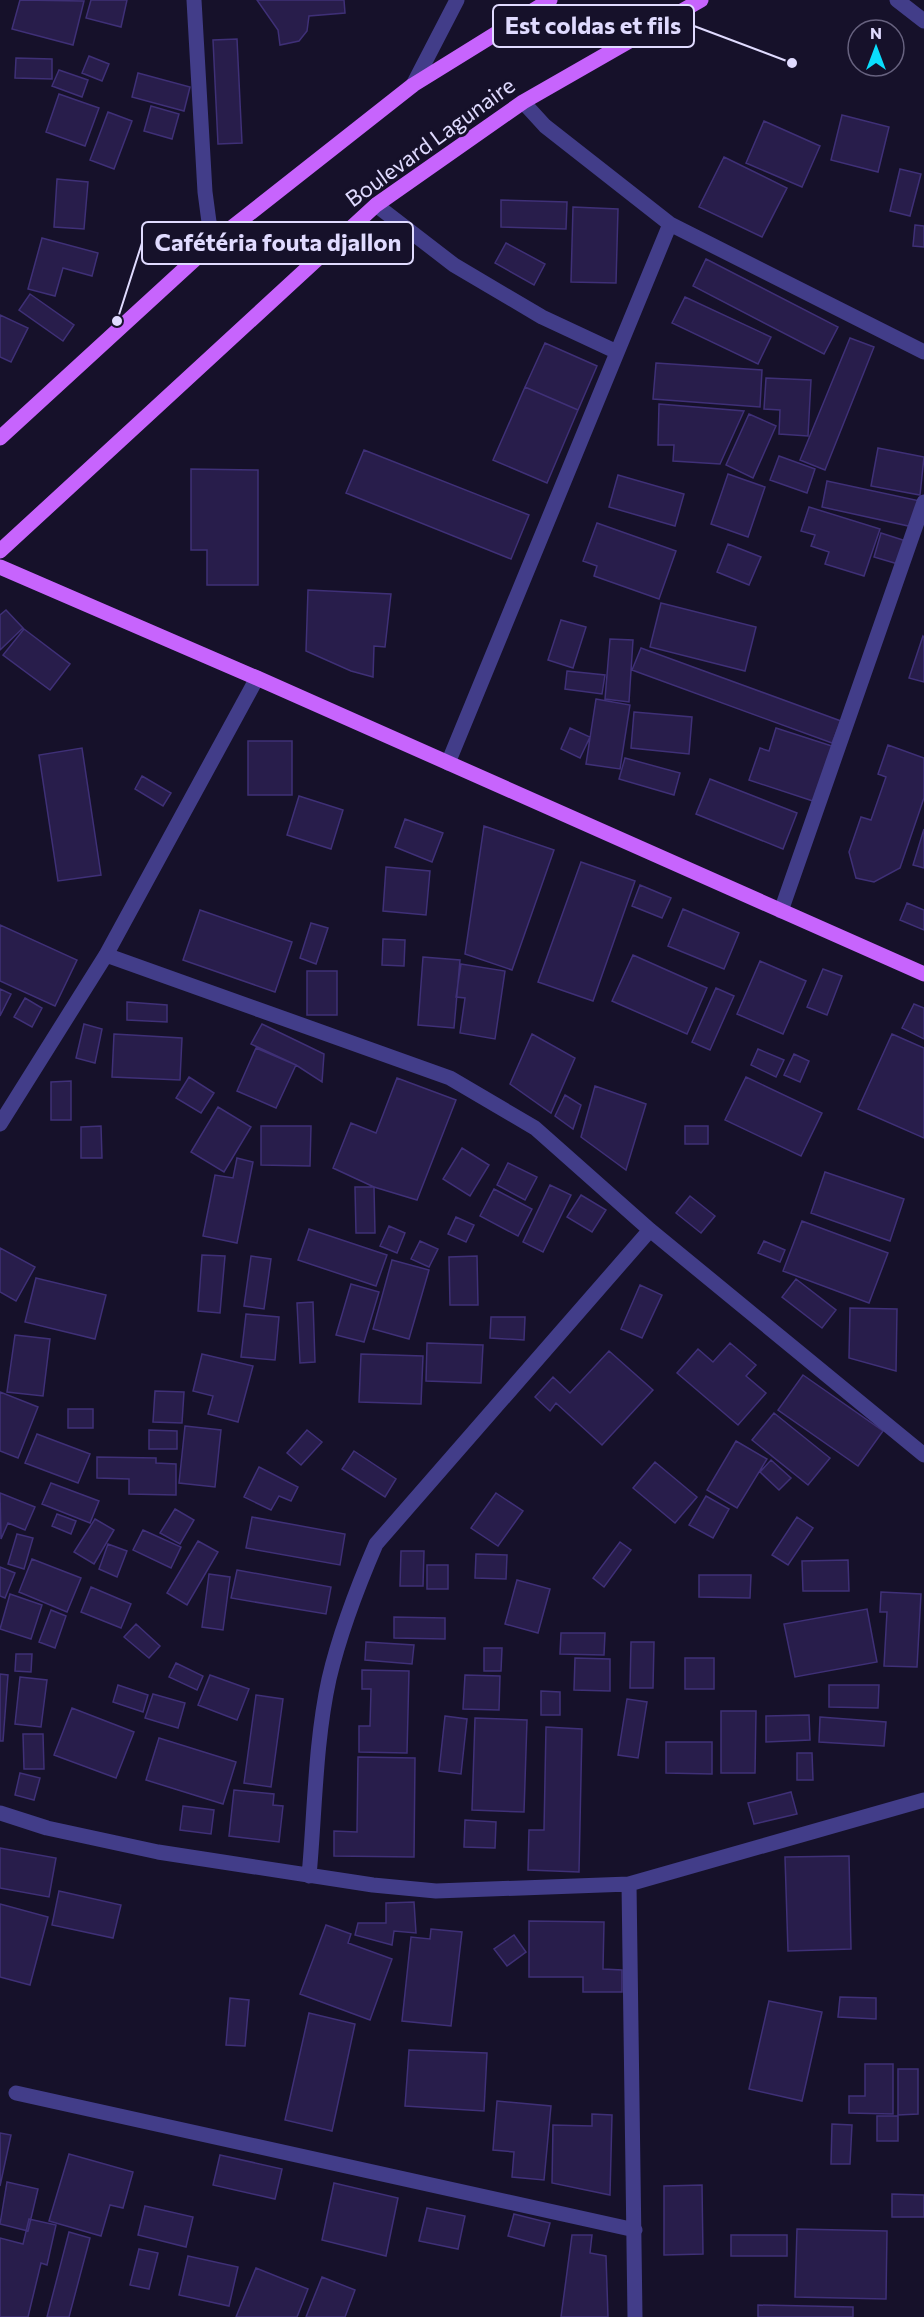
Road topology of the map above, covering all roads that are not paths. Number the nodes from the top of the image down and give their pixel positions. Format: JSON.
{"nodes":[{"id":1,"x":194,"y":0,"type":"edge"},
{"id":2,"x":457,"y":0,"type":"edge"},
{"id":3,"x":550,"y":0,"type":"edge"},
{"id":4,"x":700,"y":0,"type":"edge"},
{"id":5,"x":897,"y":0,"type":"edge"},
{"id":6,"x":924,"y":21,"type":"edge"},
{"id":7,"x":413,"y":85,"type":"junction"},
{"id":8,"x":523,"y":102,"type":"junction"},
{"id":9,"x":376,"y":205,"type":"junction"},
{"id":10,"x":669,"y":224,"type":"junction"},
{"id":11,"x":216,"y":240,"type":"junction"},
{"id":12,"x":616,"y":352,"type":"junction"},
{"id":13,"x":924,"y":352,"type":"edge"},
{"id":14,"x":0,"y":438,"type":"edge"},
{"id":15,"x":924,"y":502,"type":"edge"},
{"id":16,"x":0,"y":551,"type":"edge"},
{"id":17,"x":0,"y":567,"type":"edge"},
{"id":18,"x":257,"y":678,"type":"junction"},
{"id":19,"x":448,"y":763,"type":"junction"},
{"id":20,"x":781,"y":911,"type":"junction"},
{"id":21,"x":106,"y":955,"type":"junction"},
{"id":22,"x":924,"y":974,"type":"edge"},
{"id":23,"x":0,"y":1124,"type":"edge"},
{"id":24,"x":650,"y":1230,"type":"junction"},
{"id":25,"x":924,"y":1455,"type":"edge"},
{"id":26,"x":924,"y":1800,"type":"edge"},
{"id":27,"x":0,"y":1813,"type":"edge"},
{"id":28,"x":309,"y":1876,"type":"junction"},
{"id":29,"x":629,"y":1884,"type":"junction"},
{"id":30,"x":16,"y":2093,"type":"dead end"},
{"id":31,"x":635,"y":2230,"type":"junction"},
{"id":32,"x":635,"y":2317,"type":"edge"}],
"edges":[{"from":1,"to":11,"type":"street"},
{"from":2,"to":7,"type":"street"},
{"from":3,"to":7,"type":"main road"},
{"from":4,"to":8,"type":"main road","name":"Boulevard Lagunaire"},
{"from":5,"to":6,"type":"street"},
{"from":7,"to":11,"type":"main road"},
{"from":8,"to":9,"type":"main road","name":"Boulevard Lagunaire"},
{"from":8,"to":10,"type":"street"},
{"from":9,"to":12,"type":"street"},
{"from":9,"to":16,"type":"main road","name":"Boulevard Lagunaire"},
{"from":10,"to":12,"type":"street"},
{"from":10,"to":13,"type":"street"},
{"from":11,"to":14,"type":"main road"},
{"from":12,"to":19,"type":"street"},
{"from":15,"to":20,"type":"street"},
{"from":17,"to":18,"type":"main road"},
{"from":18,"to":19,"type":"main road"},
{"from":18,"to":21,"type":"street"},
{"from":19,"to":20,"type":"main road"},
{"from":20,"to":22,"type":"main road"},
{"from":21,"to":23,"type":"street"},
{"from":21,"to":24,"type":"street"},
{"from":24,"to":25,"type":"street"},
{"from":24,"to":28,"type":"street"},
{"from":26,"to":29,"type":"street"},
{"from":27,"to":28,"type":"street"},
{"from":28,"to":29,"type":"street"},
{"from":29,"to":31,"type":"street"},
{"from":30,"to":31,"type":"street"},
{"from":31,"to":32,"type":"street"}]}
